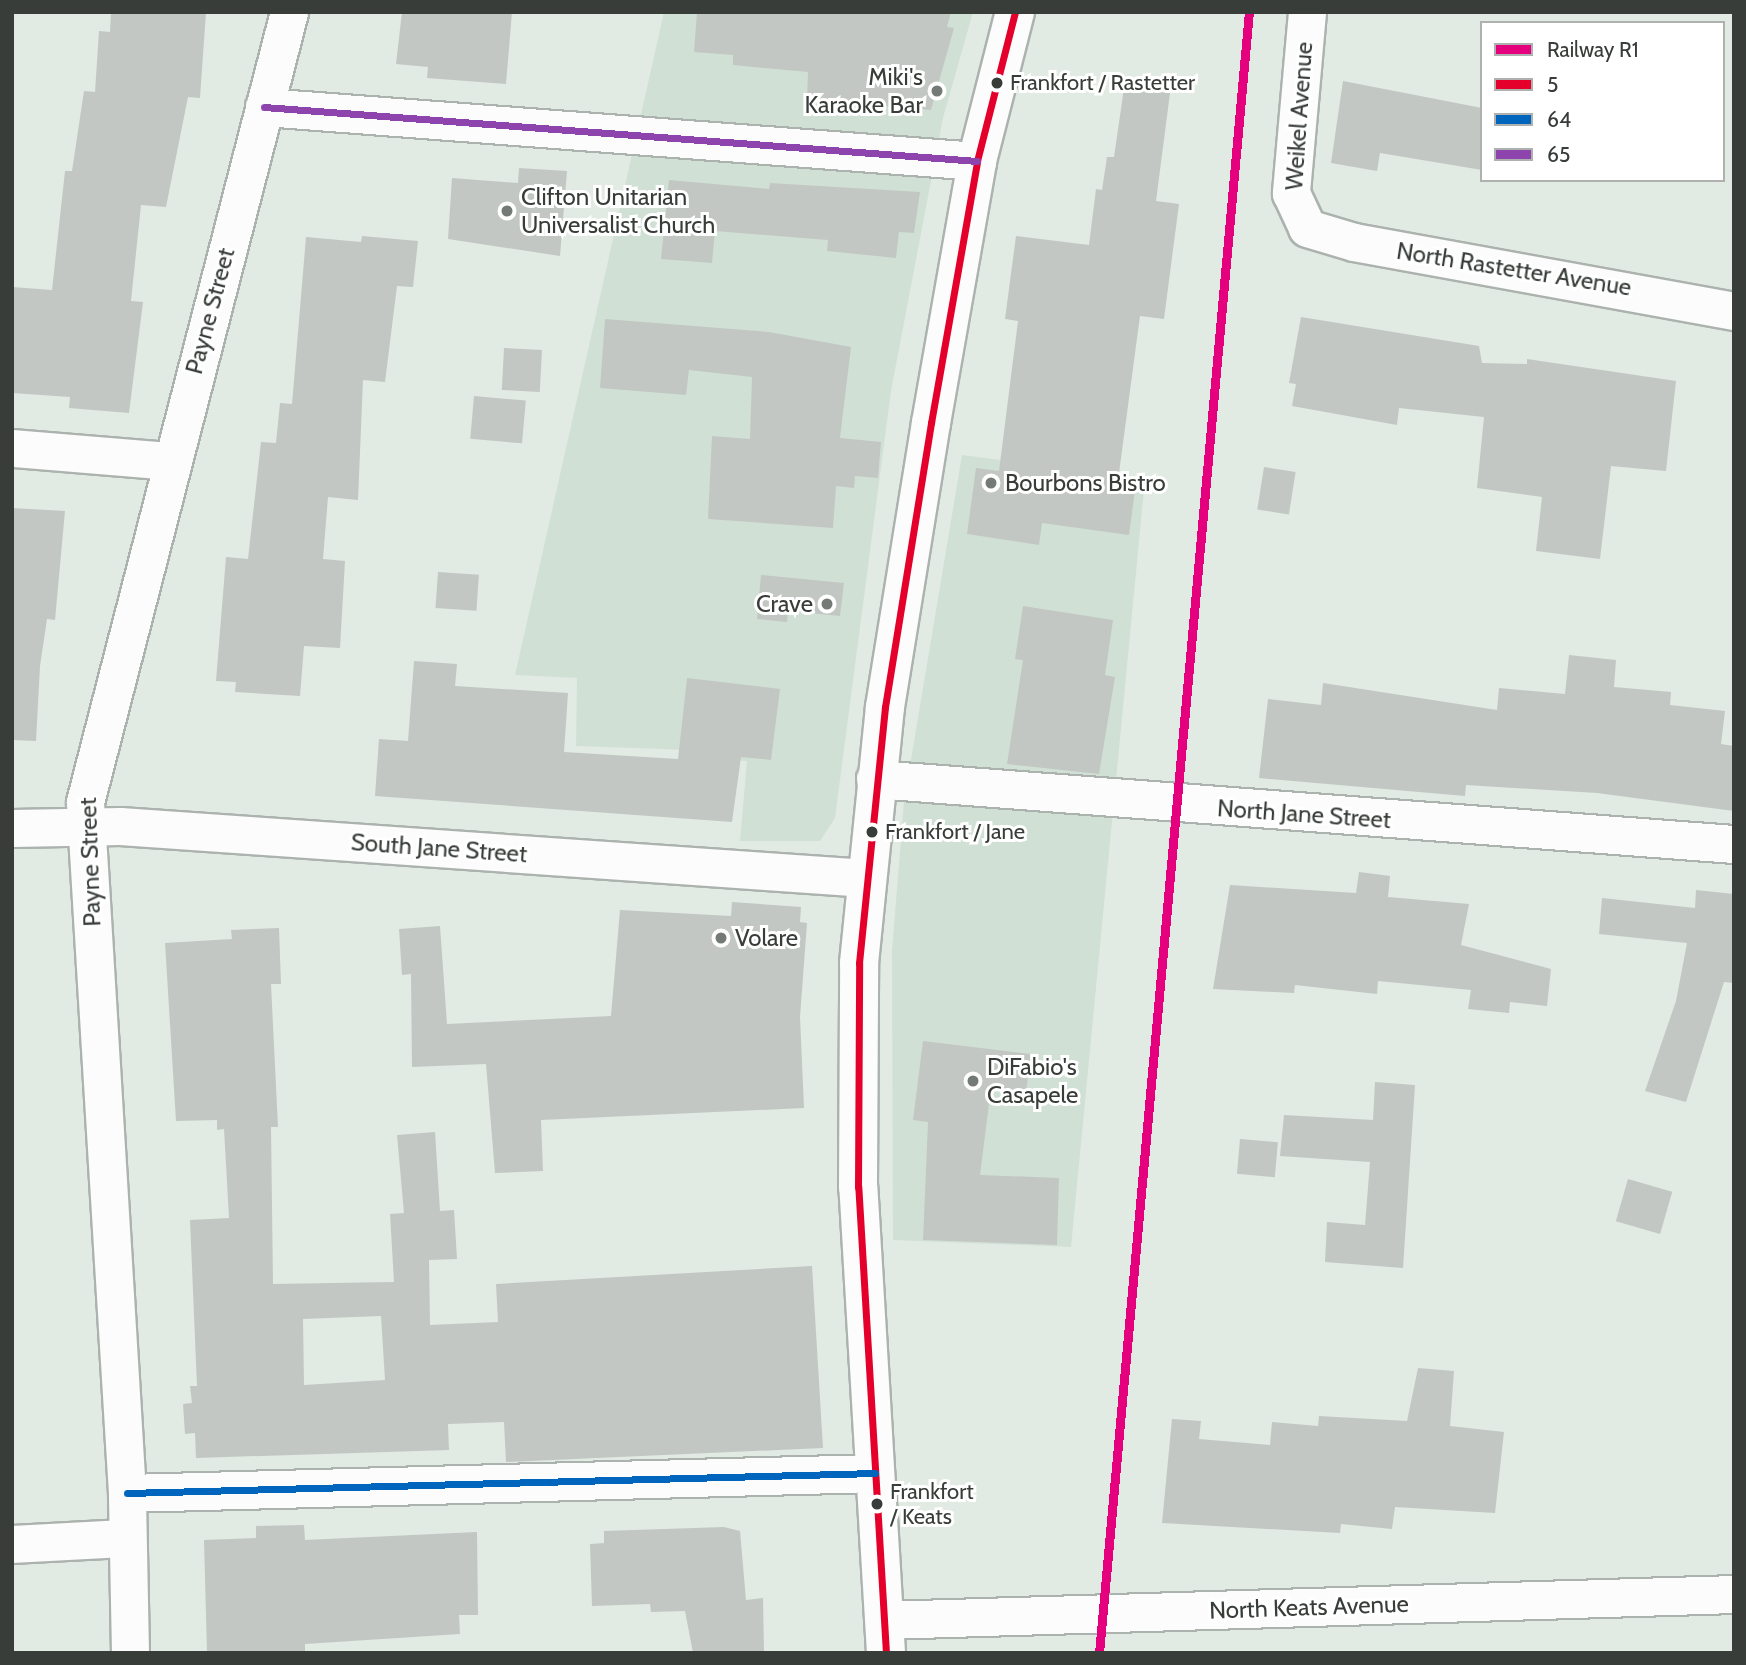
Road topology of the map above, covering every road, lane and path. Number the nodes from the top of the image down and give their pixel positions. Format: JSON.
{"nodes":[{"id":1,"x":289,"y":12,"type":"edge"},
{"id":2,"x":1015,"y":12,"type":"edge"},
{"id":3,"x":1307,"y":12,"type":"edge"},
{"id":4,"x":264,"y":107,"type":"junction"},
{"id":5,"x":977,"y":161,"type":"junction"},
{"id":6,"x":1300,"y":219,"type":"joint"},
{"id":7,"x":1734,"y":311,"type":"edge"},
{"id":8,"x":12,"y":448,"type":"edge"},
{"id":9,"x":171,"y":461,"type":"junction"},
{"id":10,"x":875,"y":779,"type":"junction"},
{"id":11,"x":86,"y":827,"type":"junction"},
{"id":12,"x":12,"y":828,"type":"edge"},
{"id":13,"x":1734,"y":844,"type":"edge"},
{"id":14,"x":866,"y":878,"type":"junction"},
{"id":15,"x":875,"y":1473,"type":"junction"},
{"id":16,"x":127,"y":1493,"type":"junction"},
{"id":17,"x":124,"y":1538,"type":"junction"},
{"id":18,"x":12,"y":1544,"type":"edge"},
{"id":19,"x":1734,"y":1594,"type":"edge"},
{"id":20,"x":885,"y":1637,"type":"edge"},
{"id":21,"x":130,"y":1653,"type":"edge"}],
"edges":[{"from":1,"to":4,"type":"street","name":"Payne Street"},
{"from":2,"to":5,"type":"main road"},
{"from":3,"to":6,"type":"street","name":"Weikel Avenue"},
{"from":4,"to":5,"type":"street"},
{"from":4,"to":9,"type":"street","name":"Payne Street"},
{"from":5,"to":10,"type":"main road"},
{"from":6,"to":7,"type":"street","name":"North Rastetter Avenue"},
{"from":8,"to":9,"type":"street"},
{"from":9,"to":11,"type":"street","name":"Payne Street"},
{"from":10,"to":13,"type":"street","name":"North Jane Street"},
{"from":10,"to":14,"type":"main road"},
{"from":11,"to":12,"type":"street","name":"South Jane Street"},
{"from":11,"to":14,"type":"street","name":"South Jane Street"},
{"from":11,"to":16,"type":"street","name":"Payne Street"},
{"from":14,"to":15,"type":"main road"},
{"from":15,"to":16,"type":"street"},
{"from":15,"to":20,"type":"main road"},
{"from":16,"to":17,"type":"street","name":"Payne Street"},
{"from":17,"to":18,"type":"street"},
{"from":17,"to":21,"type":"street","name":"Payne Street"},
{"from":19,"to":20,"type":"street","name":"North Keats Avenue"}]}
